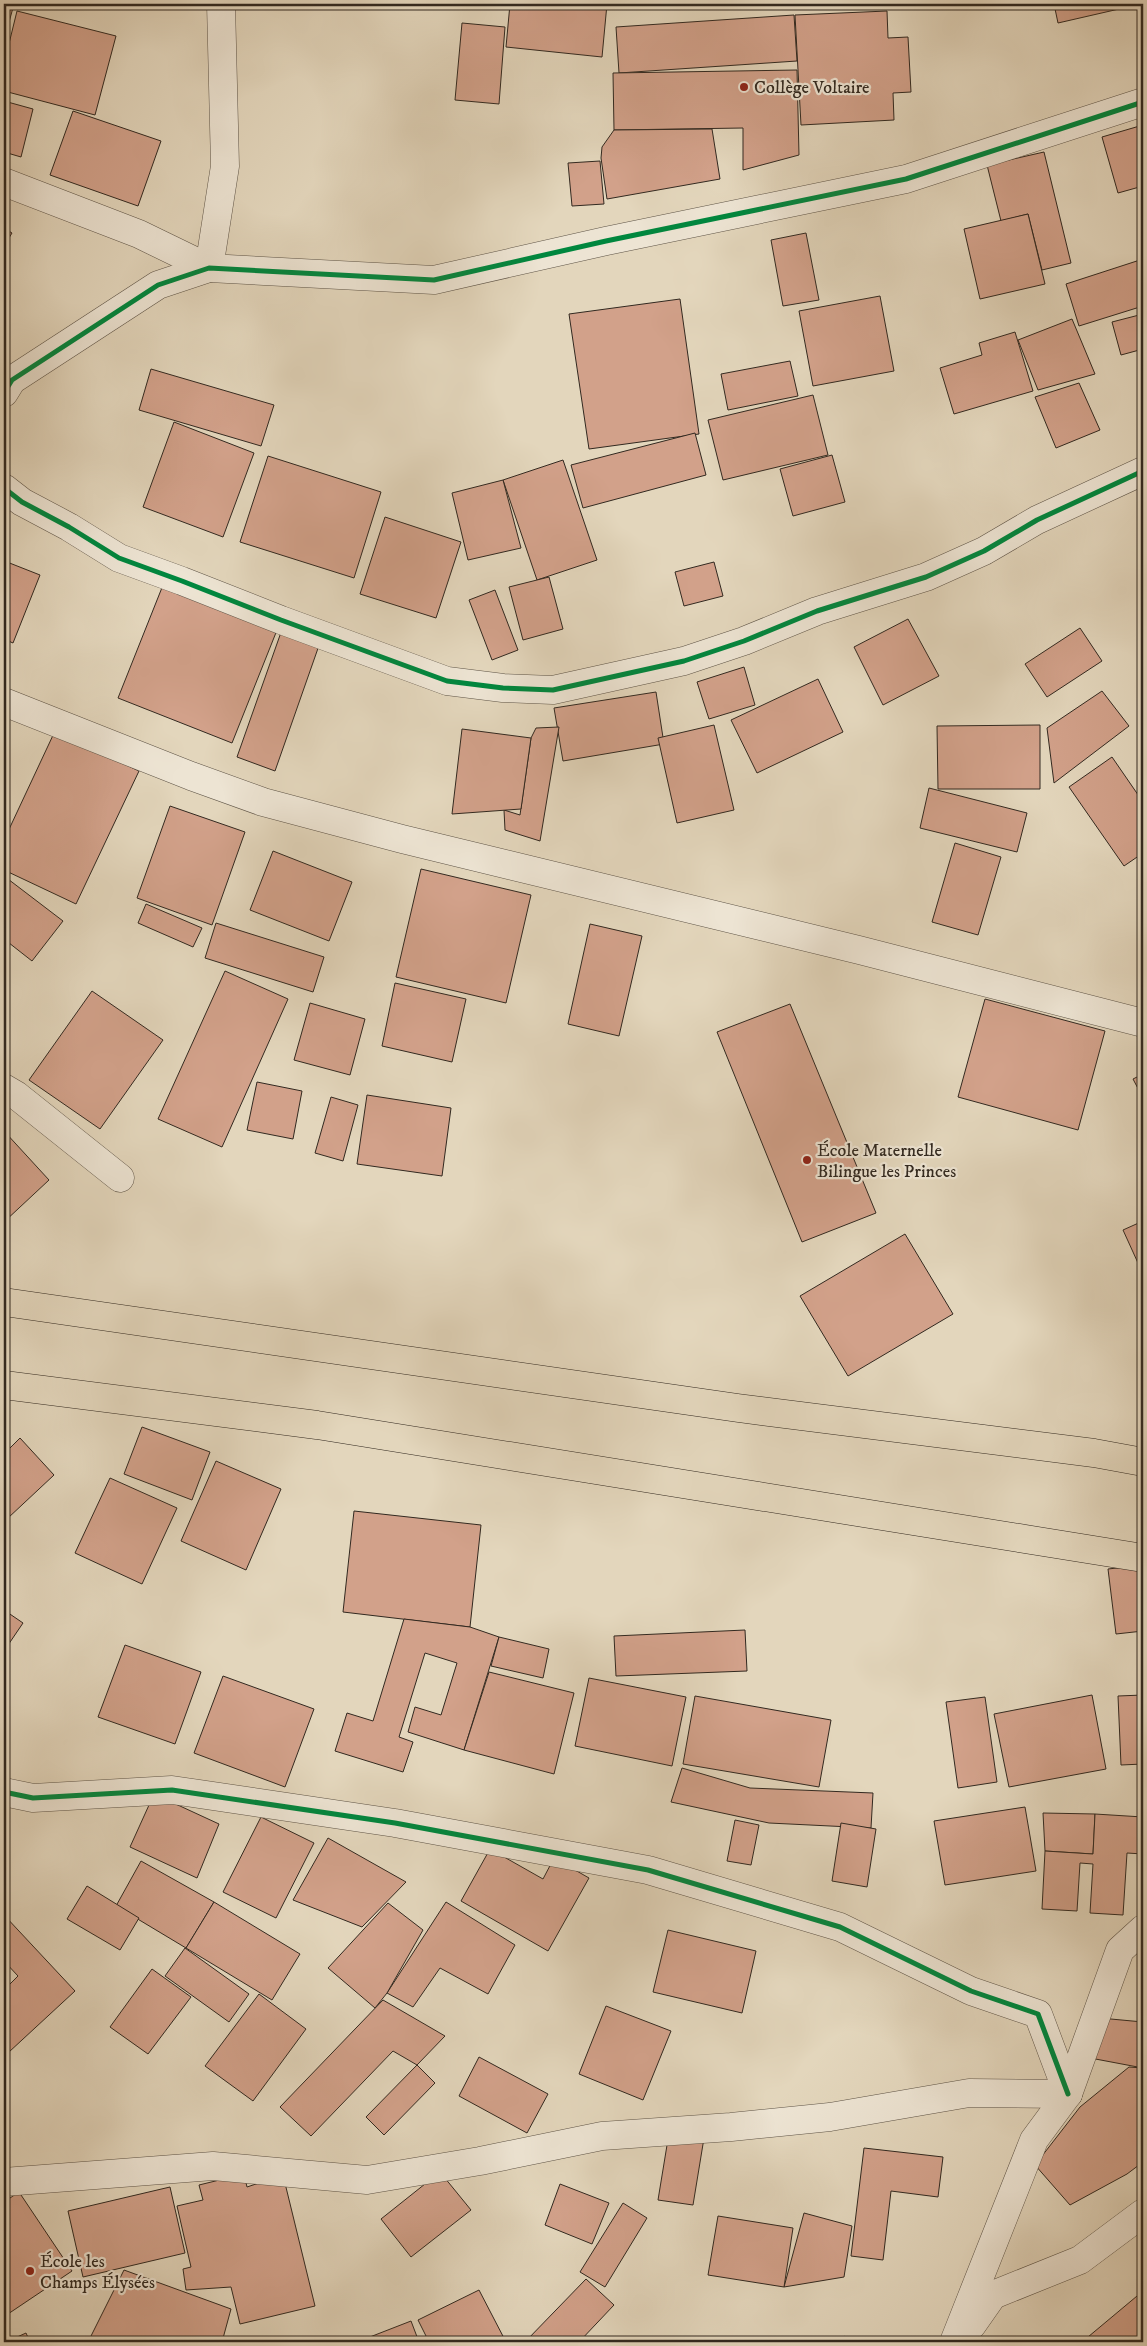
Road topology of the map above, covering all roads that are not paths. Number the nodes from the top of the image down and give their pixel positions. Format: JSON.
{"nodes":[{"id":1,"x":221,"y":4,"type":"edge"},
{"id":2,"x":1143,"y":102,"type":"edge"},
{"id":3,"x":4,"y":182,"type":"edge"},
{"id":4,"x":209,"y":268,"type":"junction"},
{"id":5,"x":4,"y":393,"type":"edge"},
{"id":6,"x":1140,"y":479,"type":"edge"},
{"id":7,"x":4,"y":488,"type":"edge"},
{"id":8,"x":4,"y":702,"type":"edge"},
{"id":9,"x":1143,"y":1022,"type":"edge"},
{"id":10,"x":4,"y":1088,"type":"edge"},
{"id":11,"x":120,"y":1178,"type":"dead end"},
{"id":12,"x":4,"y":1302,"type":"edge"},
{"id":13,"x":4,"y":1385,"type":"edge"},
{"id":14,"x":1143,"y":1462,"type":"edge"},
{"id":15,"x":1143,"y":1558,"type":"edge"},
{"id":16,"x":4,"y":1792,"type":"edge"},
{"id":17,"x":1143,"y":1929,"type":"edge"},
{"id":18,"x":1068,"y":2094,"type":"junction"},
{"id":19,"x":4,"y":2182,"type":"edge"},
{"id":20,"x":1143,"y":2213,"type":"edge"},
{"id":21,"x":954,"y":2342,"type":"edge"},
{"id":22,"x":959,"y":2342,"type":"edge"}],
"edges":[{"from":1,"to":4,"type":"street"},
{"from":2,"to":4,"type":"street"},
{"from":3,"to":4,"type":"street"},
{"from":4,"to":5,"type":"street"},
{"from":6,"to":7,"type":"street"},
{"from":8,"to":9,"type":"street"},
{"from":10,"to":11,"type":"street"},
{"from":12,"to":14,"type":"main road"},
{"from":13,"to":15,"type":"main road"},
{"from":16,"to":18,"type":"street"},
{"from":17,"to":18,"type":"street"},
{"from":18,"to":19,"type":"street"},
{"from":18,"to":21,"type":"street"},
{"from":20,"to":22,"type":"street"}]}
